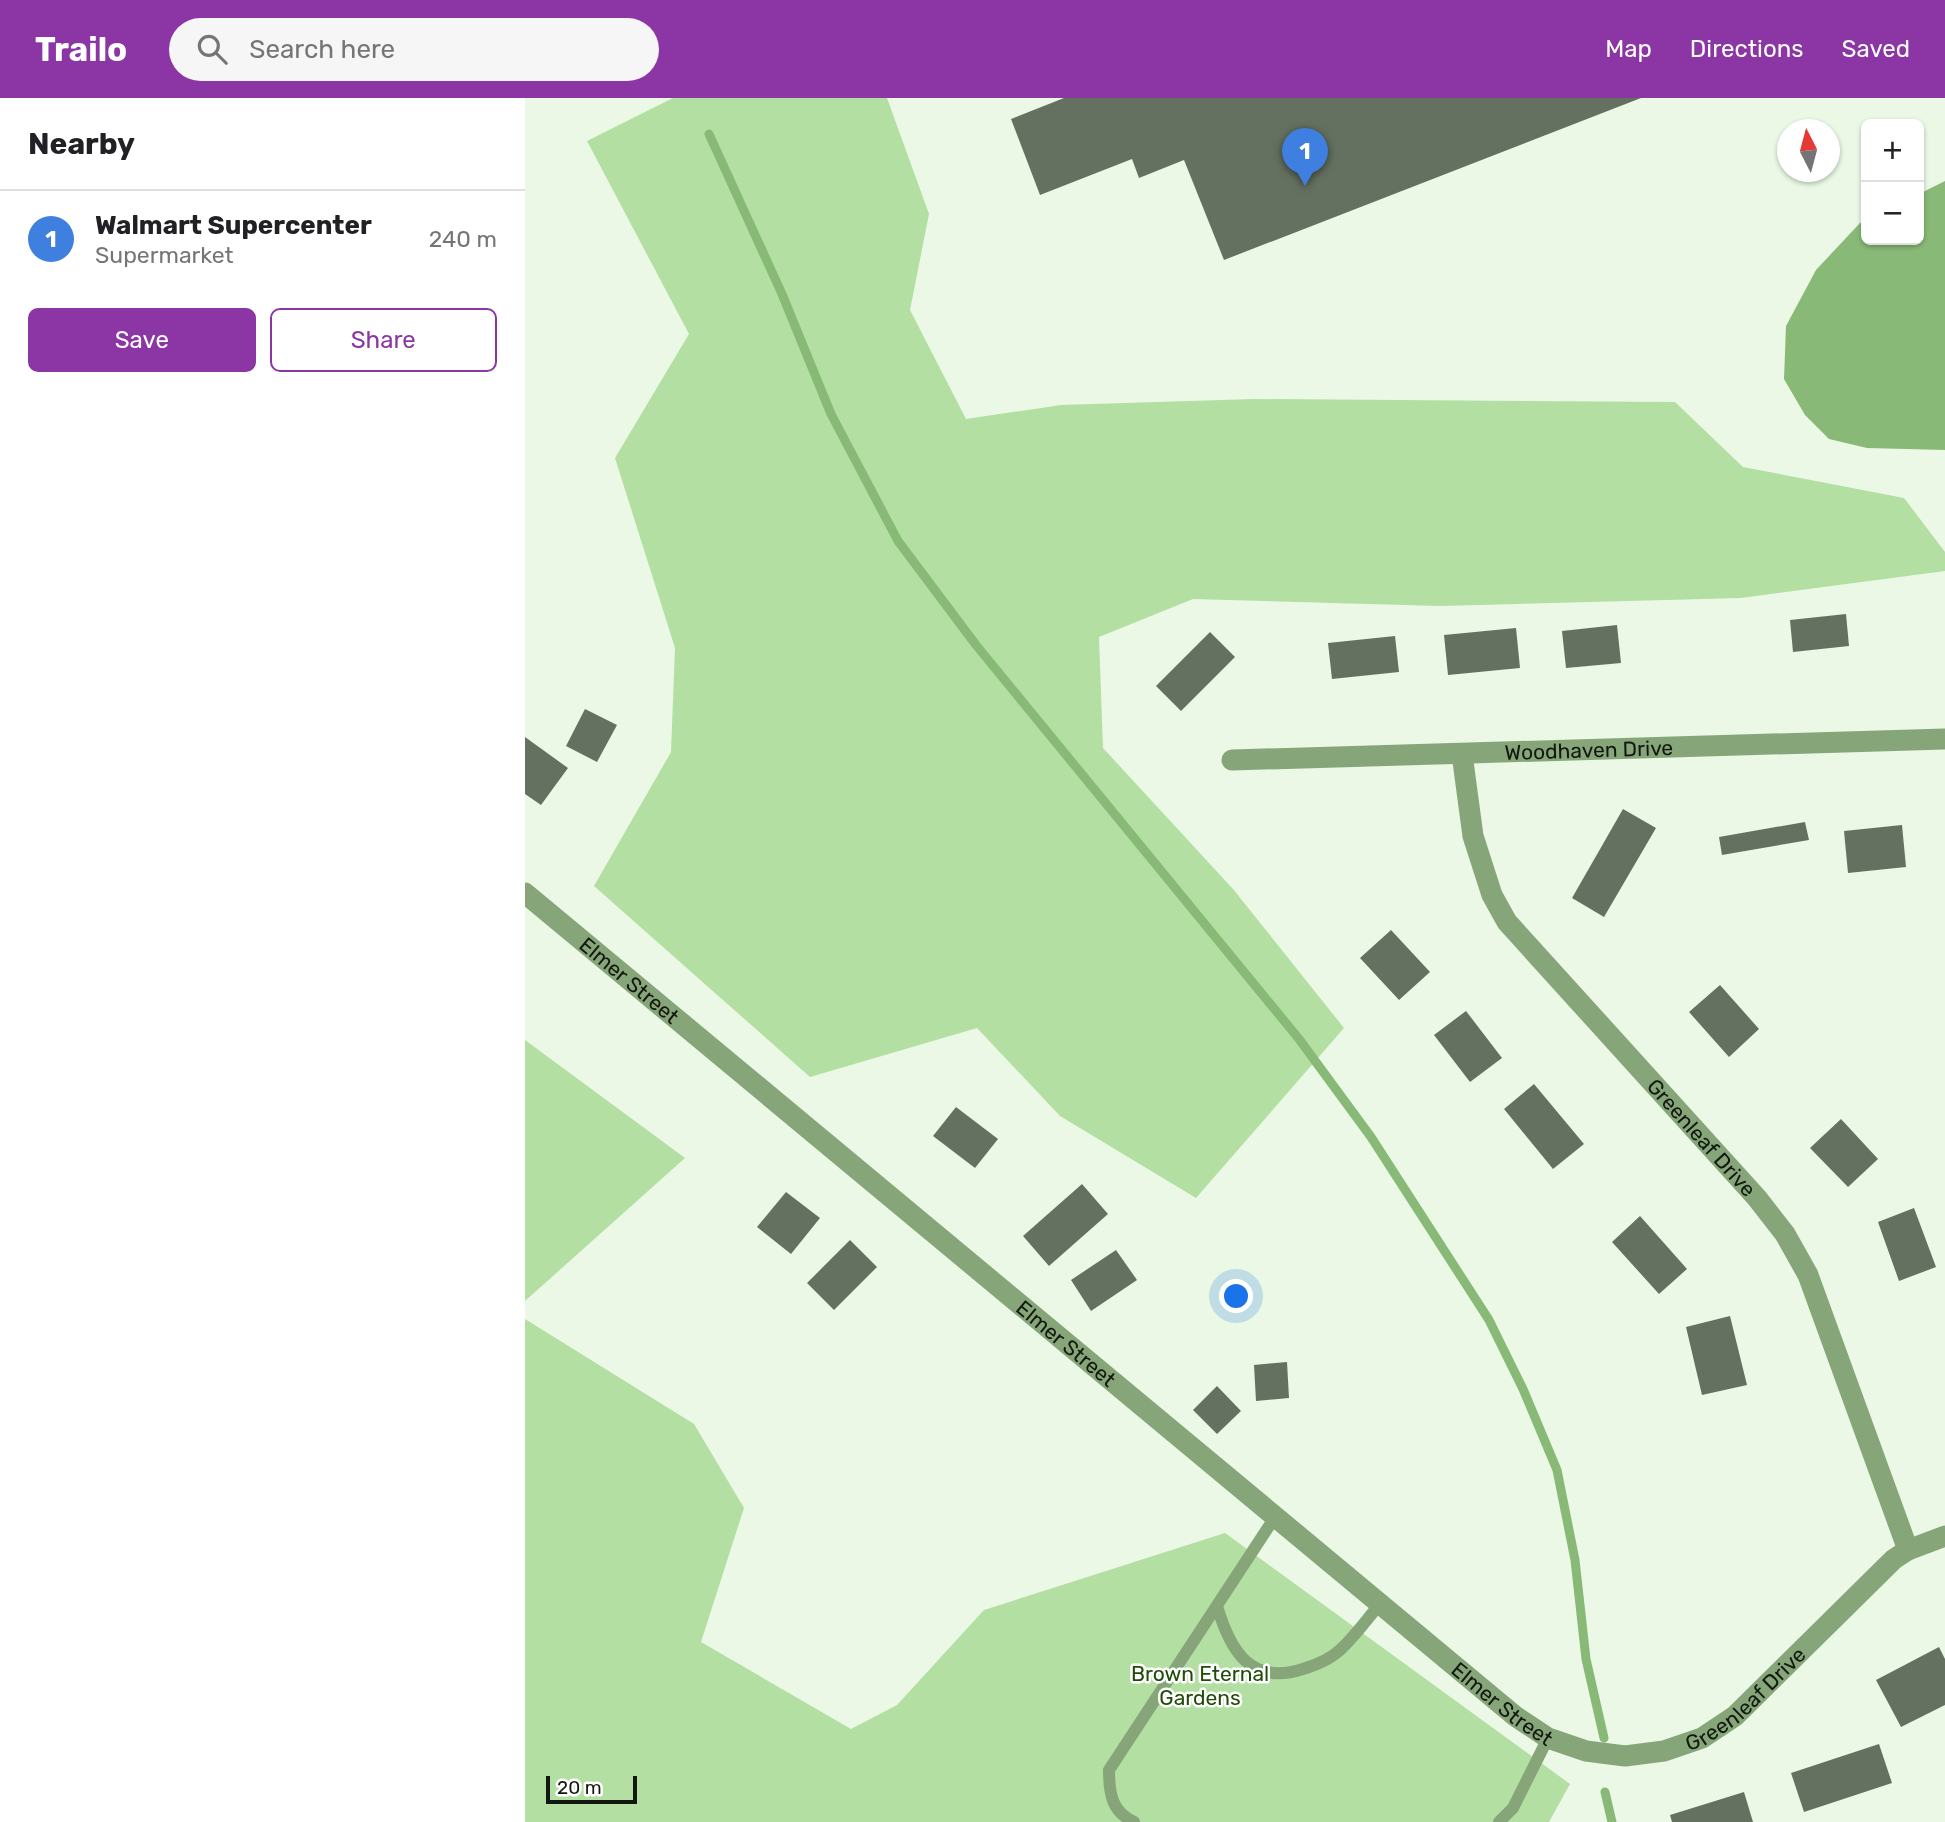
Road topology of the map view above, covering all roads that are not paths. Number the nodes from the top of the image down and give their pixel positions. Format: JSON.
{"nodes":[{"id":1,"x":1945,"y":739,"type":"edge"},
{"id":2,"x":1462,"y":754,"type":"junction"},
{"id":3,"x":1232,"y":760,"type":"dead end"},
{"id":4,"x":525,"y":893,"type":"edge"},
{"id":5,"x":1275,"y":1517,"type":"junction"},
{"id":6,"x":1945,"y":1536,"type":"edge"},
{"id":7,"x":1908,"y":1550,"type":"junction"},
{"id":8,"x":1380,"y":1604,"type":"junction"},
{"id":9,"x":1217,"y":1606,"type":"junction"},
{"id":10,"x":1548,"y":1738,"type":"junction"},
{"id":11,"x":1625,"y":1756,"type":"joint"},
{"id":12,"x":1135,"y":1822,"type":"edge"},
{"id":13,"x":1499,"y":1822,"type":"edge"}],
"edges":[{"from":1,"to":2,"type":"street","name":"Woodhaven Drive"},
{"from":2,"to":3,"type":"street","name":"Woodhaven Drive"},
{"from":2,"to":7,"type":"street","name":"Greenleaf Drive"},
{"from":4,"to":5,"type":"street","name":"Elmer Street"},
{"from":5,"to":8,"type":"street","name":"Elmer Street"},
{"from":5,"to":9,"type":"lane"},
{"from":6,"to":7,"type":"street","name":"Greenleaf Drive"},
{"from":7,"to":11,"type":"street","name":"Greenleaf Drive"},
{"from":8,"to":9,"type":"lane"},
{"from":8,"to":10,"type":"street","name":"Elmer Street"},
{"from":9,"to":12,"type":"lane"},
{"from":10,"to":11,"type":"street","name":"Elmer Street"},
{"from":10,"to":13,"type":"lane"}]}
